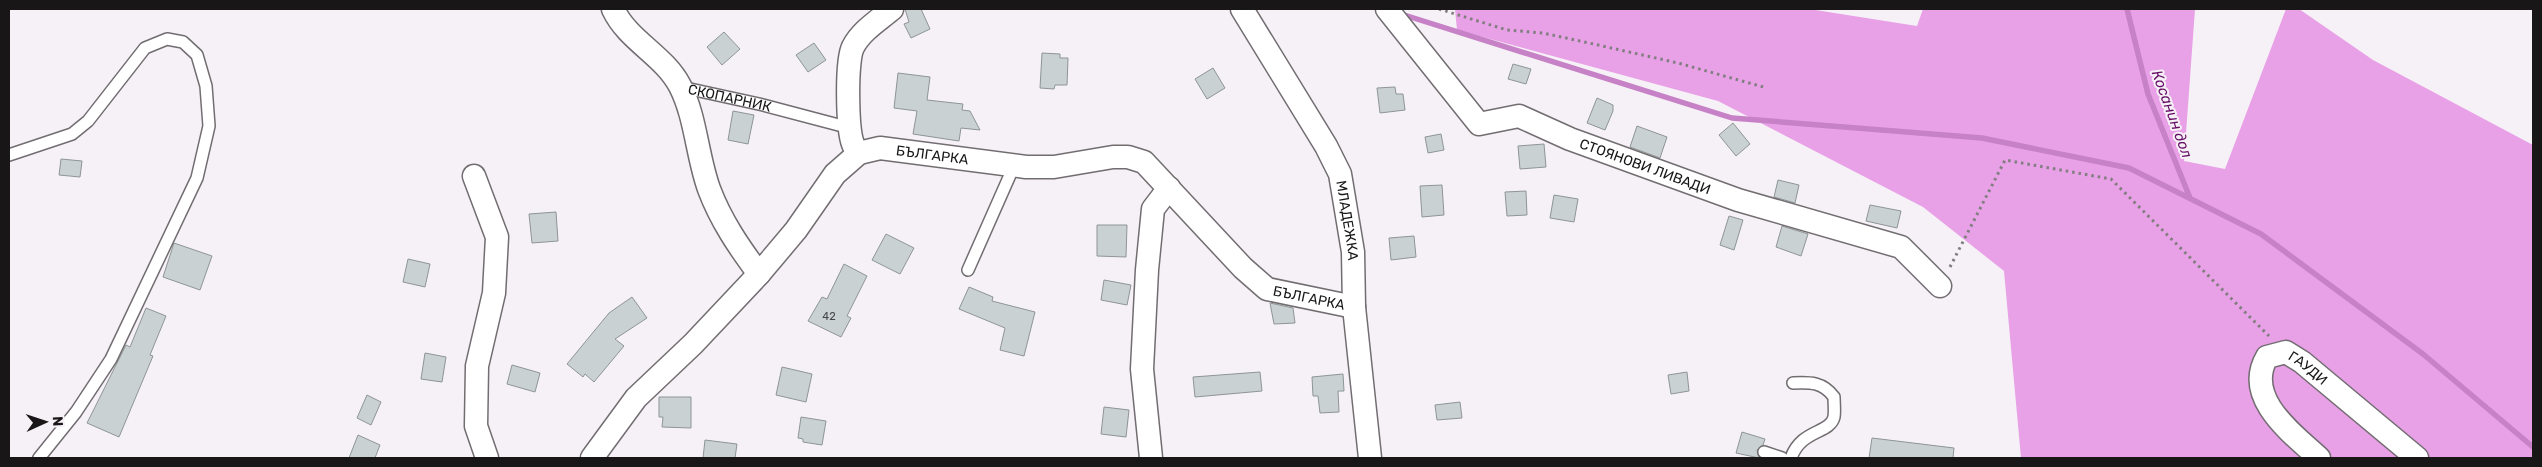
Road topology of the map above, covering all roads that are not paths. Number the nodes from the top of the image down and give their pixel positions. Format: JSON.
{"nodes":[{"id":1,"x":613,"y":9,"type":"edge"},
{"id":2,"x":892,"y":9,"type":"edge"},
{"id":3,"x":1242,"y":9,"type":"edge"},
{"id":4,"x":1387,"y":9,"type":"edge"},
{"id":5,"x":681,"y":87,"type":"junction"},
{"id":6,"x":850,"y":128,"type":"junction"},
{"id":7,"x":859,"y":154,"type":"junction"},
{"id":8,"x":9,"y":155,"type":"edge"},
{"id":9,"x":1014,"y":166,"type":"junction"},
{"id":10,"x":474,"y":176,"type":"dead end"},
{"id":11,"x":1169,"y":188,"type":"junction"},
{"id":12,"x":968,"y":270,"type":"dead end"},
{"id":13,"x":759,"y":274,"type":"junction"},
{"id":14,"x":1940,"y":286,"type":"road end"},
{"id":15,"x":1354,"y":307,"type":"junction"},
{"id":16,"x":1793,"y":383,"type":"dead end"},
{"id":17,"x":1764,"y":452,"type":"dead end"},
{"id":18,"x":39,"y":458,"type":"edge"},
{"id":19,"x":487,"y":458,"type":"edge"},
{"id":20,"x":592,"y":458,"type":"edge"},
{"id":21,"x":1151,"y":458,"type":"edge"},
{"id":22,"x":1370,"y":458,"type":"edge"},
{"id":23,"x":1782,"y":458,"type":"edge"},
{"id":24,"x":1791,"y":458,"type":"edge"},
{"id":25,"x":2319,"y":458,"type":"edge"},
{"id":26,"x":2417,"y":458,"type":"edge"}],
"edges":[{"from":1,"to":5,"type":"street","name":"СКОПАРНИК"},
{"from":2,"to":6,"type":"street"},
{"from":3,"to":15,"type":"street","name":"МЛАДЕЖКА"},
{"from":4,"to":14,"type":"street","name":"СТОЯНОВИ ЛИВАДИ"},
{"from":5,"to":6,"type":"lane","name":"СКОПАРНИК"},
{"from":5,"to":13,"type":"street"},
{"from":6,"to":7,"type":"street"},
{"from":7,"to":9,"type":"street","name":"БЪЛГАРКА"},
{"from":7,"to":13,"type":"street","name":"БЪЛГАРКА"},
{"from":8,"to":18,"type":"lane"},
{"from":9,"to":11,"type":"street","name":"БЪЛГАРКА"},
{"from":9,"to":12,"type":"lane"},
{"from":10,"to":19,"type":"street"},
{"from":11,"to":15,"type":"street","name":"БЪЛГАРКА"},
{"from":11,"to":21,"type":"street"},
{"from":13,"to":20,"type":"street","name":"БЪЛГАРКА"},
{"from":15,"to":22,"type":"street","name":"МЛАДЕЖКА"},
{"from":16,"to":24,"type":"lane"},
{"from":17,"to":23,"type":"lane"},
{"from":25,"to":26,"type":"street","name":"ГАУДИ"}]}
